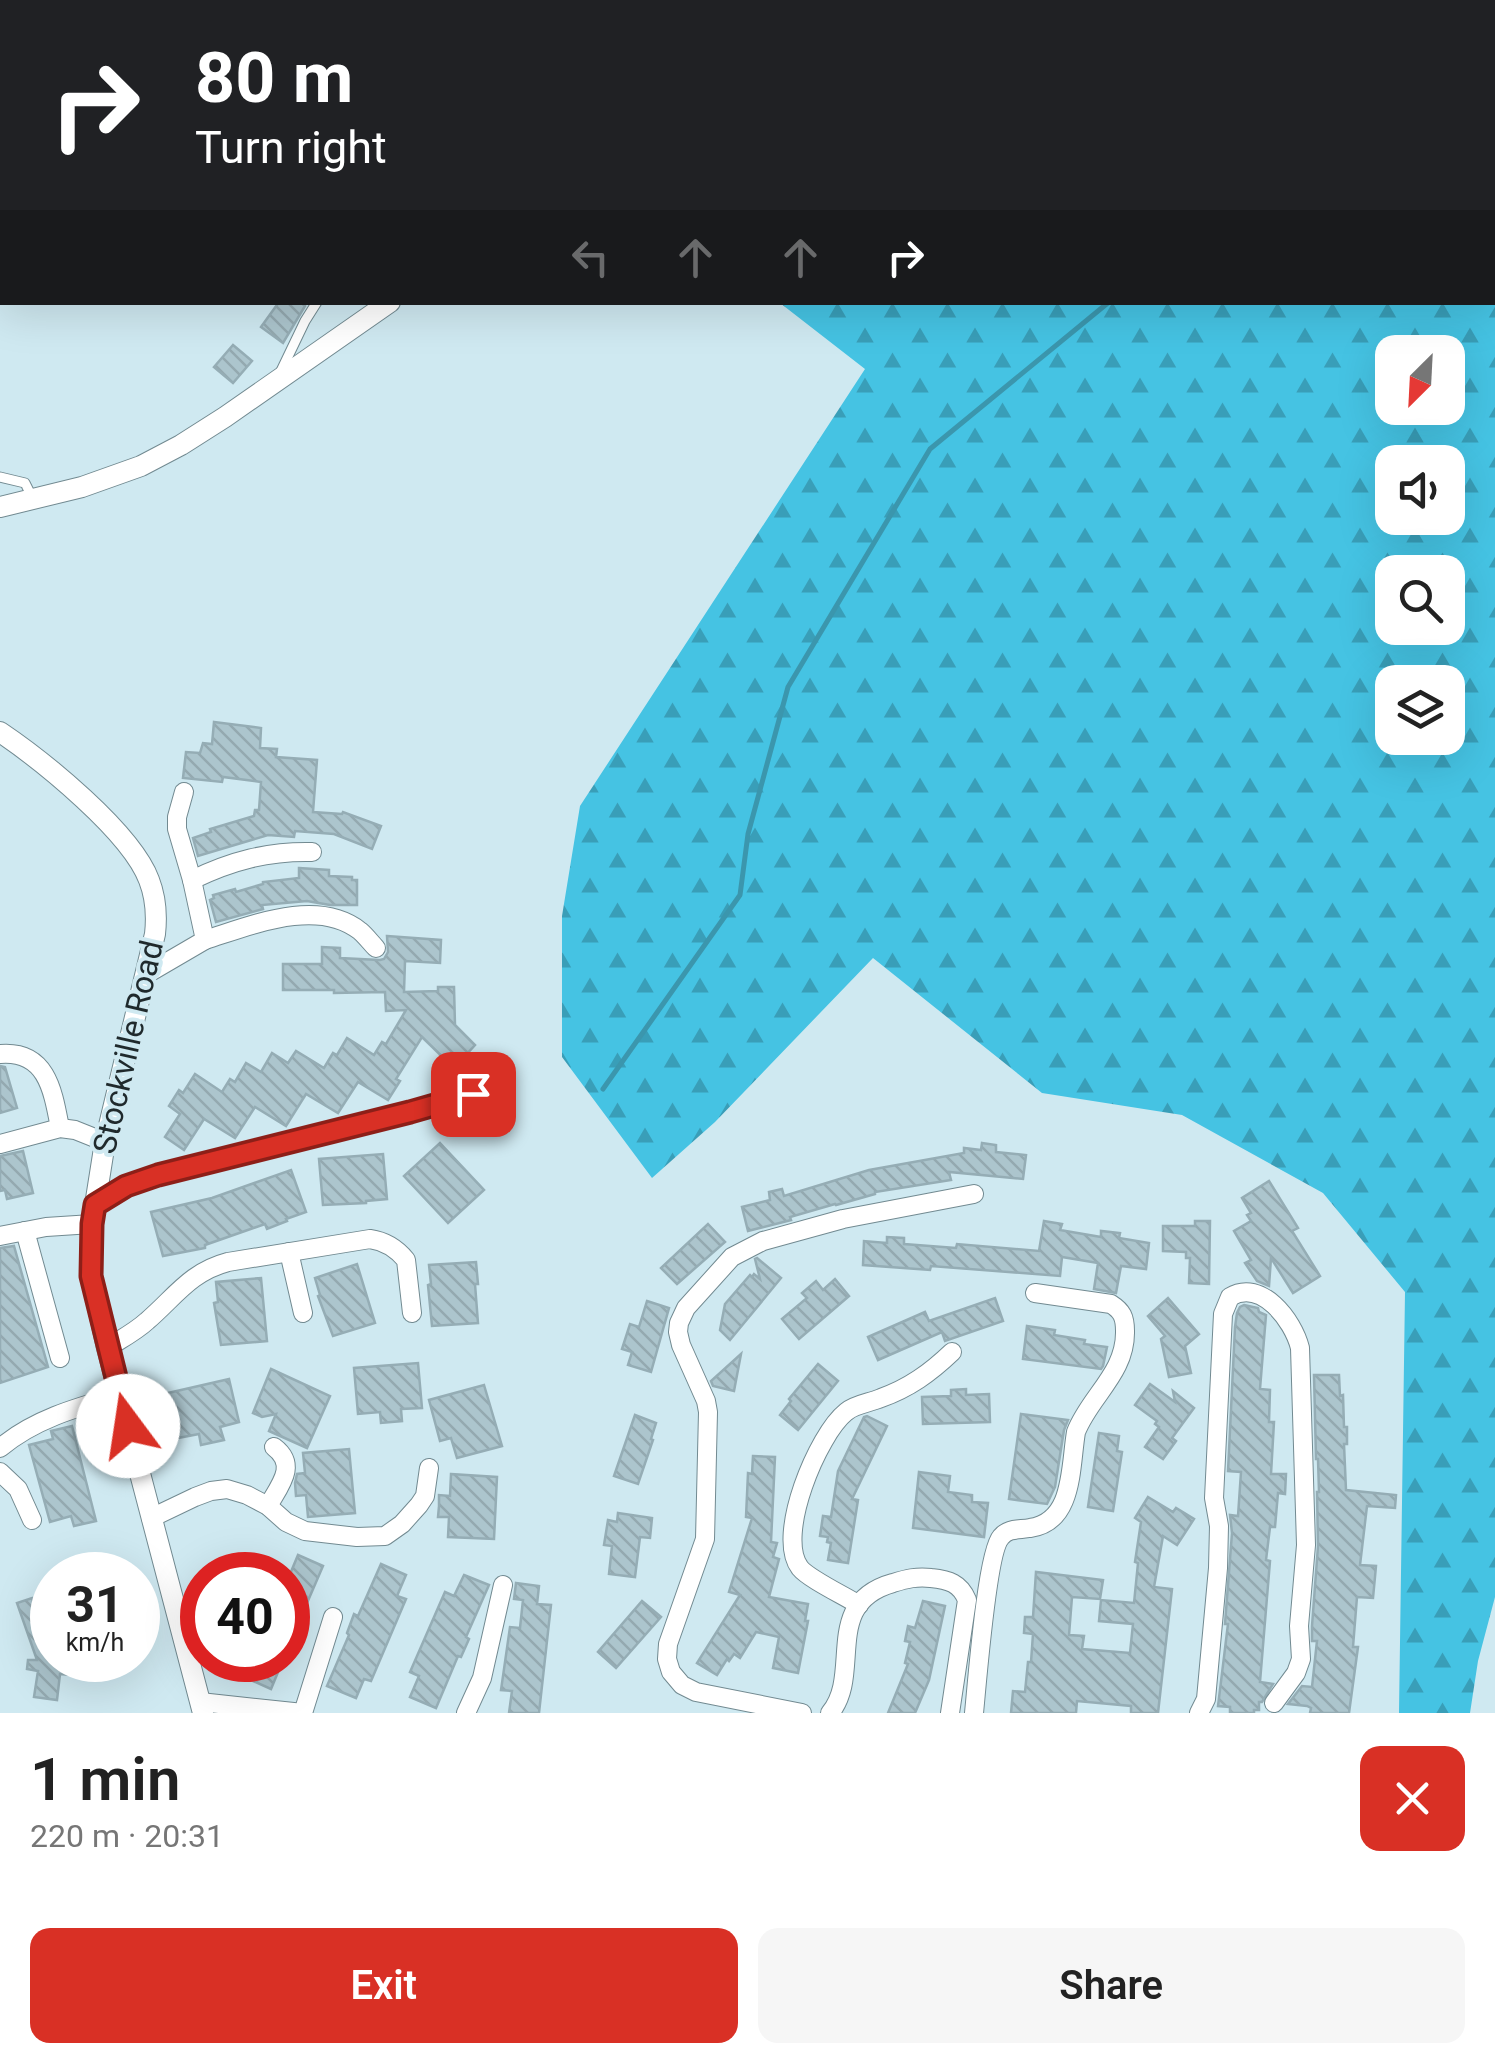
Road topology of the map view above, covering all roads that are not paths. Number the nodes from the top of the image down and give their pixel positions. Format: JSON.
{"nodes":[{"id":1,"x":315,"y":305,"type":"edge"},
{"id":2,"x":386,"y":305,"type":"edge"},
{"id":3,"x":276,"y":381,"type":"junction"},
{"id":4,"x":0,"y":478,"type":"edge"},
{"id":5,"x":33,"y":499,"type":"junction"},
{"id":6,"x":1,"y":506,"type":"edge"},
{"id":7,"x":0,"y":732,"type":"edge"},
{"id":8,"x":184,"y":792,"type":"dead end"},
{"id":9,"x":312,"y":852,"type":"dead end"},
{"id":10,"x":192,"y":880,"type":"junction"},
{"id":11,"x":206,"y":940,"type":"junction"},
{"id":12,"x":376,"y":948,"type":"dead end"},
{"id":13,"x":145,"y":975,"type":"junction"},
{"id":14,"x":0,"y":1054,"type":"edge"},
{"id":15,"x":505,"y":1084,"type":"dead end"},
{"id":16,"x":60,"y":1128,"type":"junction"},
{"id":17,"x":105,"y":1142,"type":"junction"},
{"id":18,"x":0,"y":1144,"type":"edge"},
{"id":19,"x":974,"y":1194,"type":"dead end"},
{"id":20,"x":93,"y":1215,"type":"junction"},
{"id":21,"x":24,"y":1231,"type":"junction"},
{"id":22,"x":0,"y":1236,"type":"edge"},
{"id":23,"x":288,"y":1252,"type":"junction"},
{"id":24,"x":1035,"y":1293,"type":"dead end"},
{"id":25,"x":304,"y":1313,"type":"dead end"},
{"id":26,"x":412,"y":1314,"type":"dead end"},
{"id":27,"x":107,"y":1348,"type":"junction"},
{"id":28,"x":952,"y":1352,"type":"dead end"},
{"id":29,"x":60,"y":1358,"type":"dead end"},
{"id":30,"x":120,"y":1394,"type":"junction"},
{"id":31,"x":274,"y":1447,"type":"dead end"},
{"id":32,"x":0,"y":1448,"type":"edge"},
{"id":33,"x":429,"y":1468,"type":"dead end"},
{"id":34,"x":0,"y":1472,"type":"edge"},
{"id":35,"x":268,"y":1506,"type":"junction"},
{"id":36,"x":151,"y":1518,"type":"junction"},
{"id":37,"x":32,"y":1520,"type":"dead end"},
{"id":38,"x":504,"y":1585,"type":"dead end"},
{"id":39,"x":859,"y":1605,"type":"junction"},
{"id":40,"x":333,"y":1617,"type":"dead end"},
{"id":41,"x":1274,"y":1702,"type":"dead end"},
{"id":42,"x":201,"y":1708,"type":"edge"},
{"id":43,"x":304,"y":1713,"type":"edge"},
{"id":44,"x":466,"y":1713,"type":"edge"},
{"id":45,"x":802,"y":1713,"type":"edge"},
{"id":46,"x":830,"y":1713,"type":"edge"},
{"id":47,"x":950,"y":1713,"type":"edge"},
{"id":48,"x":974,"y":1713,"type":"edge"},
{"id":49,"x":1200,"y":1713,"type":"edge"}],
"edges":[{"from":1,"to":3,"type":"lane"},
{"from":2,"to":3,"type":"street"},
{"from":3,"to":5,"type":"street"},
{"from":4,"to":5,"type":"lane"},
{"from":5,"to":6,"type":"street"},
{"from":7,"to":13,"type":"street","name":"Stockville Road"},
{"from":8,"to":10,"type":"street"},
{"from":9,"to":10,"type":"street"},
{"from":10,"to":11,"type":"street"},
{"from":11,"to":12,"type":"street"},
{"from":11,"to":13,"type":"street"},
{"from":13,"to":17,"type":"street","name":"Stockville Road"},
{"from":14,"to":16,"type":"street"},
{"from":15,"to":20,"type":"street"},
{"from":16,"to":17,"type":"street"},
{"from":16,"to":18,"type":"street"},
{"from":17,"to":20,"type":"street","name":"Stockville Road"},
{"from":19,"to":45,"type":"street"},
{"from":20,"to":21,"type":"street"},
{"from":20,"to":27,"type":"street","name":"Stockville Road"},
{"from":21,"to":22,"type":"street"},
{"from":21,"to":29,"type":"street"},
{"from":23,"to":25,"type":"street"},
{"from":23,"to":26,"type":"street"},
{"from":23,"to":27,"type":"street"},
{"from":24,"to":48,"type":"street"},
{"from":27,"to":30,"type":"street","name":"Stockville Road"},
{"from":28,"to":39,"type":"street"},
{"from":30,"to":32,"type":"street"},
{"from":30,"to":36,"type":"street","name":"Stockville Road"},
{"from":31,"to":35,"type":"street"},
{"from":33,"to":35,"type":"street"},
{"from":34,"to":37,"type":"street"},
{"from":35,"to":36,"type":"street"},
{"from":36,"to":42,"type":"street","name":"Stockville Road"},
{"from":38,"to":44,"type":"street"},
{"from":39,"to":46,"type":"street"},
{"from":39,"to":47,"type":"street"},
{"from":40,"to":43,"type":"street"},
{"from":41,"to":49,"type":"street"},
{"from":42,"to":43,"type":"street"}]}
